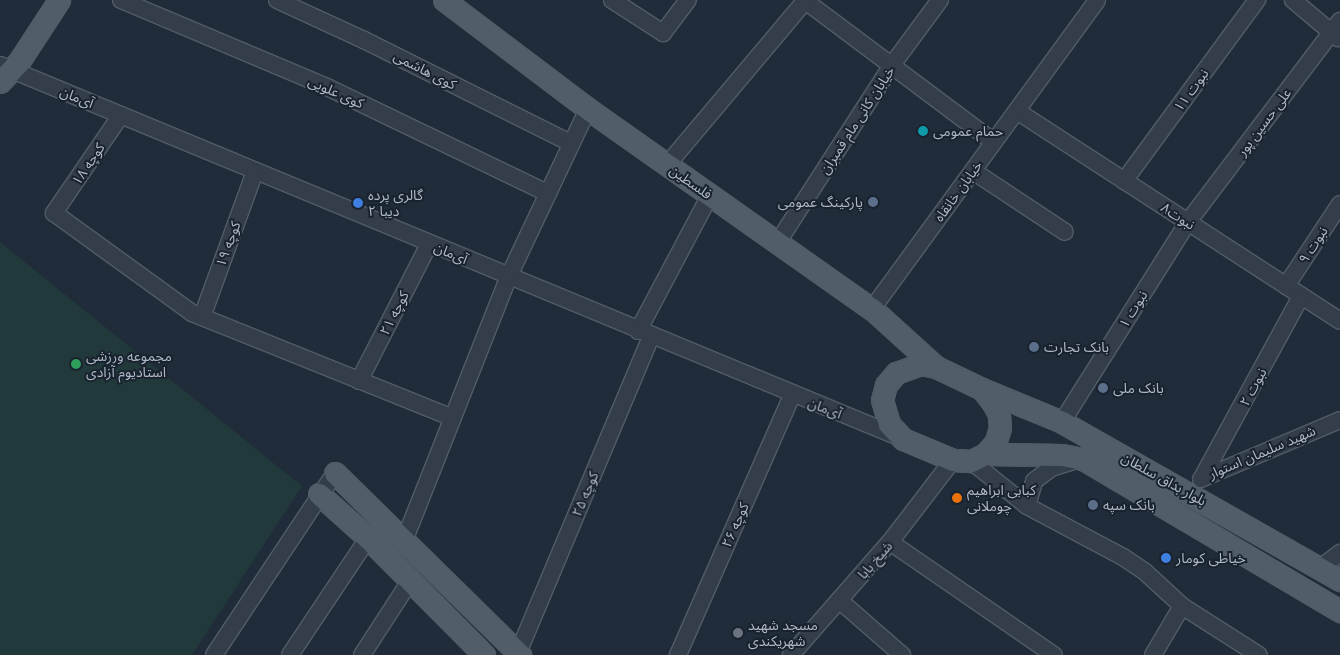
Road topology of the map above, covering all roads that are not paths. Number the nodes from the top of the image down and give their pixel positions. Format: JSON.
{"nodes":[{"id":1,"x":51,"y":0,"type":"edge"},
{"id":2,"x":59,"y":0,"type":"edge"},
{"id":3,"x":121,"y":0,"type":"edge"},
{"id":4,"x":277,"y":0,"type":"edge"},
{"id":5,"x":444,"y":0,"type":"edge"},
{"id":6,"x":612,"y":0,"type":"edge"},
{"id":7,"x":688,"y":0,"type":"edge"},
{"id":8,"x":805,"y":0,"type":"edge"},
{"id":9,"x":940,"y":0,"type":"edge"},
{"id":10,"x":1097,"y":0,"type":"edge"},
{"id":11,"x":1257,"y":0,"type":"edge"},
{"id":12,"x":1293,"y":0,"type":"edge"},
{"id":13,"x":1337,"y":31,"type":"edge"},
{"id":14,"x":892,"y":65,"type":"junction"},
{"id":15,"x":3,"y":72,"type":"edge"},
{"id":16,"x":588,"y":110,"type":"junction"},
{"id":17,"x":1017,"y":111,"type":"junction"},
{"id":18,"x":121,"y":115,"type":"junction"},
{"id":19,"x":994,"y":142,"type":"junction"},
{"id":20,"x":571,"y":143,"type":"junction"},
{"id":21,"x":666,"y":164,"type":"junction"},
{"id":22,"x":255,"y":171,"type":"junction"},
{"id":23,"x":973,"y":171,"type":"junction"},
{"id":24,"x":1124,"y":181,"type":"junction"},
{"id":25,"x":547,"y":193,"type":"junction"},
{"id":26,"x":710,"y":195,"type":"junction"},
{"id":27,"x":1340,"y":204,"type":"edge"},
{"id":28,"x":1188,"y":222,"type":"junction"},
{"id":29,"x":1065,"y":232,"type":"dead end"},
{"id":30,"x":778,"y":242,"type":"junction"},
{"id":31,"x":429,"y":244,"type":"junction"},
{"id":32,"x":508,"y":278,"type":"junction"},
{"id":33,"x":1286,"y":286,"type":"junction"},
{"id":34,"x":1301,"y":296,"type":"junction"},
{"id":35,"x":872,"y":309,"type":"junction"},
{"id":36,"x":202,"y":317,"type":"junction"},
{"id":37,"x":1340,"y":321,"type":"edge"},
{"id":38,"x":644,"y":333,"type":"junction"},
{"id":39,"x":936,"y":367,"type":"junction"},
{"id":40,"x":358,"y":381,"type":"junction"},
{"id":41,"x":982,"y":389,"type":"junction"},
{"id":42,"x":792,"y":395,"type":"junction"},
{"id":43,"x":453,"y":418,"type":"junction"},
{"id":44,"x":1340,"y":420,"type":"edge"},
{"id":45,"x":1062,"y":422,"type":"junction"},
{"id":46,"x":903,"y":439,"type":"junction"},
{"id":47,"x":970,"y":458,"type":"junction"},
{"id":48,"x":1084,"y":459,"type":"junction"},
{"id":49,"x":335,"y":473,"type":"joint"},
{"id":50,"x":1198,"y":485,"type":"junction"},
{"id":51,"x":319,"y":494,"type":"junction"},
{"id":52,"x":1027,"y":506,"type":"junction"},
{"id":53,"x":368,"y":538,"type":"junction"},
{"id":54,"x":404,"y":541,"type":"junction"},
{"id":55,"x":890,"y":542,"type":"junction"},
{"id":56,"x":1340,"y":553,"type":"edge"},
{"id":57,"x":389,"y":559,"type":"junction"},
{"id":58,"x":1320,"y":568,"type":"junction"},
{"id":59,"x":410,"y":580,"type":"junction"},
{"id":60,"x":1340,"y":580,"type":"edge"},
{"id":61,"x":839,"y":600,"type":"junction"},
{"id":62,"x":1182,"y":606,"type":"junction"},
{"id":63,"x":1340,"y":611,"type":"edge"},
{"id":64,"x":519,"y":654,"type":"edge"},
{"id":65,"x":214,"y":655,"type":"edge"},
{"id":66,"x":290,"y":655,"type":"edge"},
{"id":67,"x":362,"y":655,"type":"edge"},
{"id":68,"x":484,"y":655,"type":"edge"},
{"id":69,"x":678,"y":655,"type":"edge"},
{"id":70,"x":791,"y":655,"type":"edge"},
{"id":71,"x":902,"y":655,"type":"edge"},
{"id":72,"x":1054,"y":655,"type":"edge"},
{"id":73,"x":1154,"y":655,"type":"edge"},
{"id":74,"x":1259,"y":655,"type":"edge"}],
"edges":[{"from":1,"to":15,"type":"main road"},
{"from":2,"to":15,"type":"main road"},
{"from":3,"to":25,"type":"street","name":"کوی علویی"},
{"from":4,"to":20,"type":"street","name":"کوی هاشمی"},
{"from":5,"to":16,"type":"main road","name":"فلسطین"},
{"from":6,"to":7,"type":"street"},
{"from":8,"to":14,"type":"street"},
{"from":8,"to":21,"type":"street"},
{"from":9,"to":14,"type":"street","name":"خیابان کانی مام قمبران"},
{"from":10,"to":17,"type":"street","name":"خیابان خانقاه"},
{"from":11,"to":24,"type":"street","name":"نبوت ۱۱"},
{"from":12,"to":13,"type":"street"},
{"from":13,"to":28,"type":"street","name":"علی حسین پور"},
{"from":14,"to":19,"type":"street"},
{"from":14,"to":30,"type":"street","name":"خیابان کانی مام قمبران"},
{"from":15,"to":18,"type":"street","name":"آی‌مان"},
{"from":16,"to":20,"type":"street"},
{"from":16,"to":21,"type":"main road","name":"فلسطین"},
{"from":17,"to":19,"type":"street","name":"خیابان خانقاه"},
{"from":17,"to":24,"type":"street","name":"نبوت۸"},
{"from":18,"to":22,"type":"street","name":"آی‌مان"},
{"from":18,"to":36,"type":"street","name":"کوچه ۱۸"},
{"from":19,"to":23,"type":"street","name":"خیابان خانقاه"},
{"from":20,"to":25,"type":"street"},
{"from":21,"to":26,"type":"main road","name":"فلسطین"},
{"from":22,"to":31,"type":"street","name":"آی‌مان"},
{"from":22,"to":36,"type":"street","name":"کوچه ۱۹"},
{"from":23,"to":29,"type":"street"},
{"from":23,"to":35,"type":"street","name":"خیابان خانقاه"},
{"from":24,"to":28,"type":"street","name":"نبوت۸"},
{"from":25,"to":32,"type":"street"},
{"from":26,"to":30,"type":"main road","name":"فلسطین"},
{"from":26,"to":38,"type":"street","name":"کوچه ۲۵"},
{"from":27,"to":33,"type":"street","name":"نبوت ۹"},
{"from":28,"to":33,"type":"street","name":"نبوت۸"},
{"from":28,"to":45,"type":"street","name":"نبوت ۱"},
{"from":30,"to":35,"type":"main road","name":"فلسطین"},
{"from":31,"to":32,"type":"street","name":"آی‌مان"},
{"from":31,"to":40,"type":"street","name":"کوچه ۲۱"},
{"from":32,"to":38,"type":"street","name":"آی‌مان"},
{"from":32,"to":43,"type":"street"},
{"from":33,"to":34,"type":"street","name":"نبوت۸"},
{"from":34,"to":37,"type":"street","name":"نبوت۸"},
{"from":34,"to":50,"type":"street","name":"نبوت ۲"},
{"from":35,"to":39,"type":"main road","name":"فلسطین"},
{"from":36,"to":40,"type":"street"},
{"from":38,"to":42,"type":"street","name":"آی‌مان"},
{"from":38,"to":64,"type":"street","name":"کوچه ۲۵"},
{"from":39,"to":41,"type":"main road"},
{"from":39,"to":46,"type":"main road"},
{"from":40,"to":43,"type":"street"},
{"from":41,"to":45,"type":"main road","name":"بلوار بداق سلطان"},
{"from":41,"to":47,"type":"main road"},
{"from":42,"to":46,"type":"street","name":"آی‌مان"},
{"from":42,"to":69,"type":"street","name":"کوچه ۲۶"},
{"from":43,"to":54,"type":"street"},
{"from":44,"to":50,"type":"street","name":"شهید سلیمان استوار"},
{"from":45,"to":50,"type":"main road","name":"بلوار بداق سلطان"},
{"from":46,"to":47,"type":"main road"},
{"from":47,"to":48,"type":"main road"},
{"from":47,"to":52,"type":"street"},
{"from":47,"to":55,"type":"street","name":"شیخ بابا"},
{"from":48,"to":52,"type":"street"},
{"from":48,"to":63,"type":"main road"},
{"from":49,"to":51,"type":"street"},
{"from":49,"to":54,"type":"main road"},
{"from":50,"to":58,"type":"main road","name":"بلوار بداق سلطان"},
{"from":51,"to":53,"type":"main road"},
{"from":51,"to":65,"type":"street"},
{"from":52,"to":62,"type":"street"},
{"from":53,"to":57,"type":"main road"},
{"from":53,"to":66,"type":"street"},
{"from":54,"to":57,"type":"main road"},
{"from":54,"to":64,"type":"main road"},
{"from":55,"to":61,"type":"street","name":"شیخ بابا"},
{"from":55,"to":72,"type":"street"},
{"from":56,"to":58,"type":"street"},
{"from":57,"to":59,"type":"main road"},
{"from":58,"to":60,"type":"main road","name":"بلوار بداق سلطان"},
{"from":59,"to":67,"type":"street"},
{"from":59,"to":68,"type":"main road"},
{"from":61,"to":70,"type":"street","name":"شیخ بابا"},
{"from":61,"to":71,"type":"street"},
{"from":62,"to":73,"type":"street"},
{"from":62,"to":74,"type":"street"}]}
